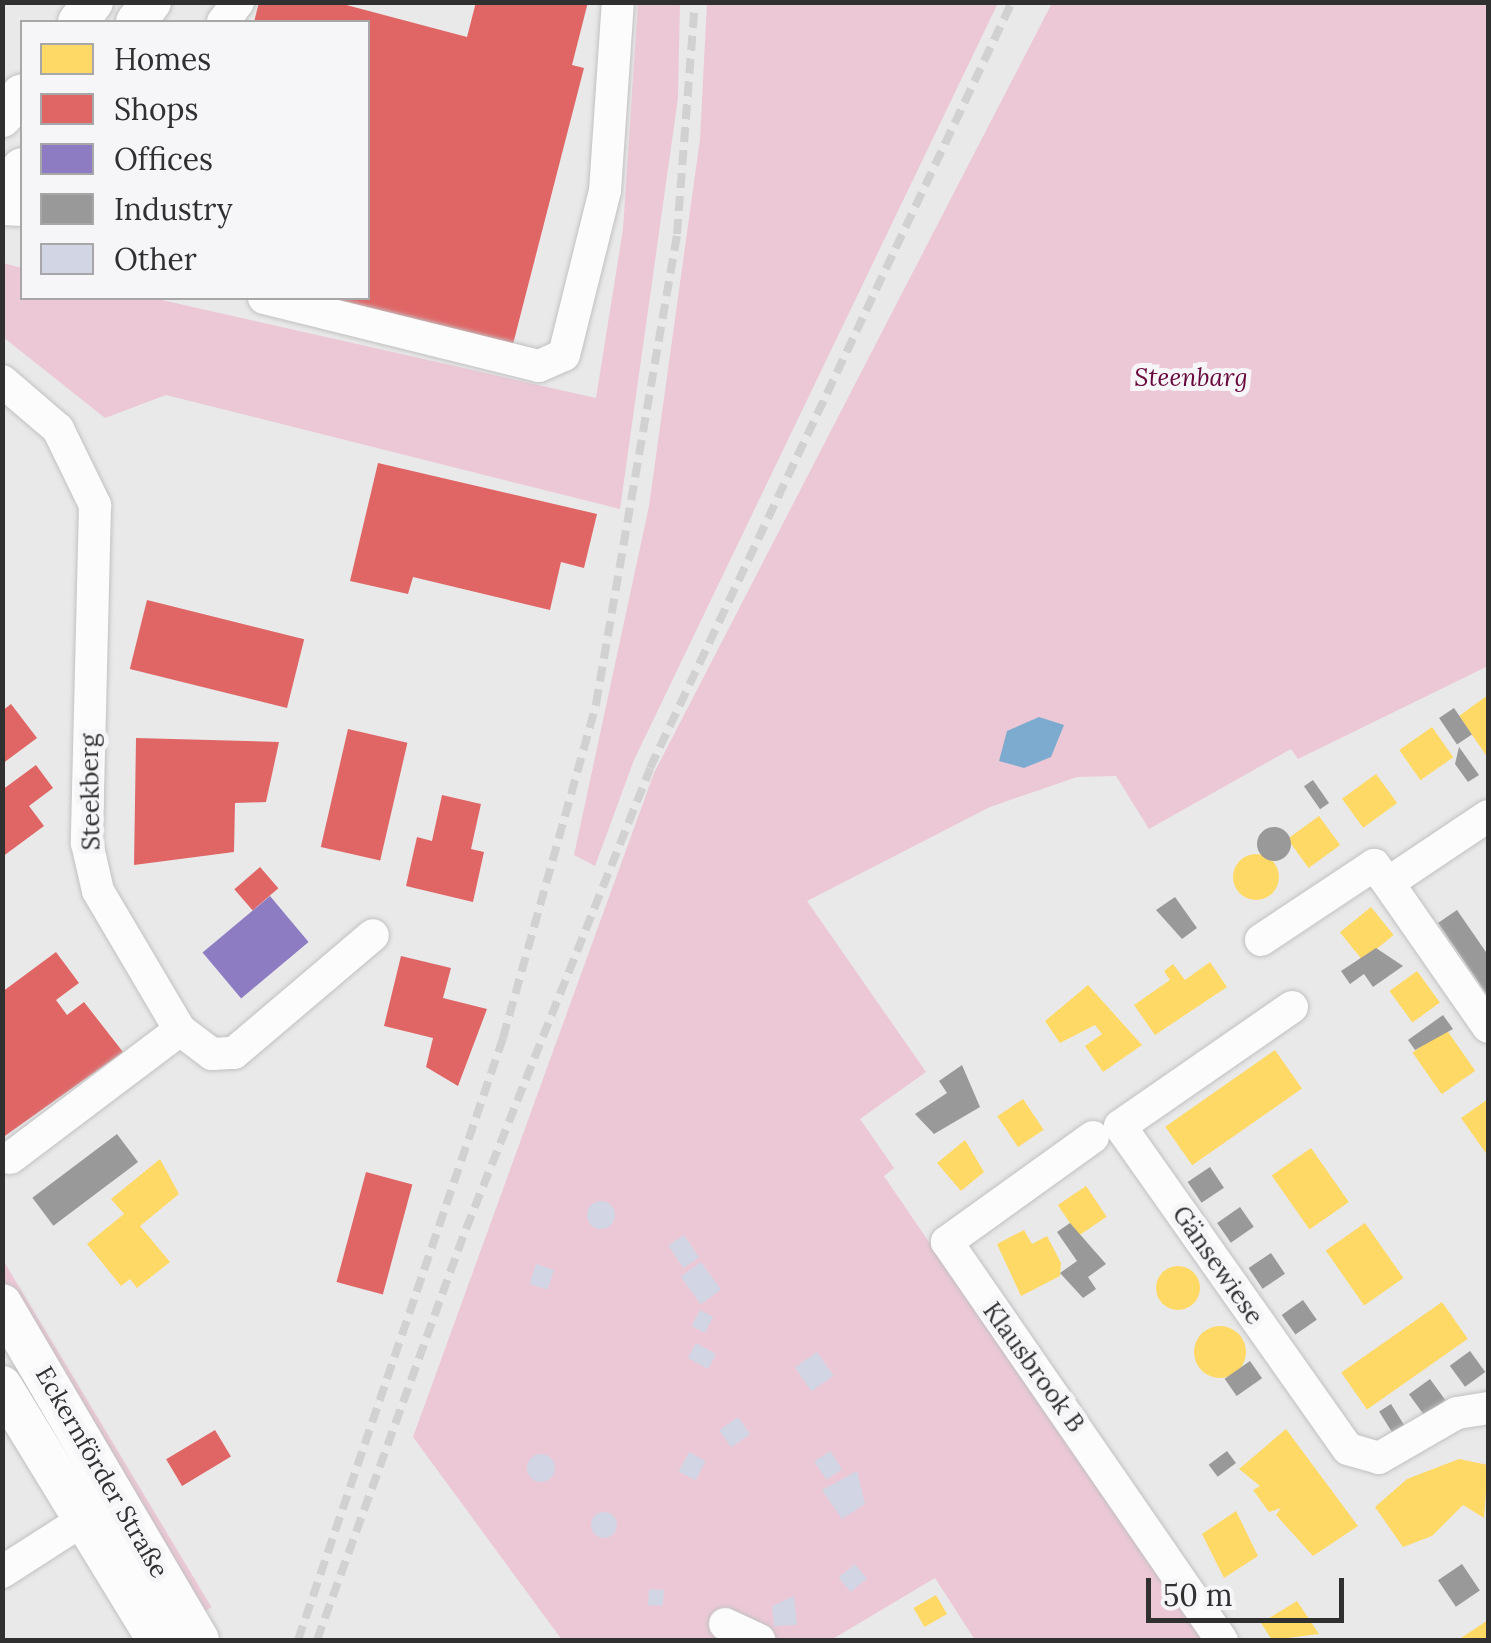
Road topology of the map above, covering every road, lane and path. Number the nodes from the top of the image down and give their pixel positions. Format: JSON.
{"nodes":[{"id":1,"x":618,"y":2,"type":"edge"},
{"id":2,"x":20,"y":96,"type":"edge"},
{"id":3,"x":2,"y":117,"type":"edge"},
{"id":4,"x":20,"y":170,"type":"edge"},
{"id":5,"x":2,"y":192,"type":"edge"},
{"id":6,"x":272,"y":300,"type":"edge"},
{"id":7,"x":2,"y":381,"type":"edge"},
{"id":8,"x":1488,"y":816,"type":"edge"},
{"id":9,"x":1388,"y":884,"type":"junction"},
{"id":10,"x":373,"y":935,"type":"dead end"},
{"id":11,"x":1261,"y":940,"type":"dead end"},
{"id":12,"x":1292,"y":1007,"type":"dead end"},
{"id":13,"x":1488,"y":1027,"type":"edge"},
{"id":14,"x":180,"y":1030,"type":"junction"},
{"id":15,"x":1093,"y":1137,"type":"dead end"},
{"id":16,"x":10,"y":1158,"type":"dead end"},
{"id":17,"x":2,"y":1304,"type":"edge"},
{"id":18,"x":13,"y":1345,"type":"edge"},
{"id":19,"x":2,"y":1386,"type":"edge"},
{"id":20,"x":1488,"y":1408,"type":"edge"},
{"id":21,"x":117,"y":1498,"type":"junction"},
{"id":22,"x":83,"y":1520,"type":"junction"},
{"id":23,"x":2,"y":1572,"type":"edge"},
{"id":24,"x":725,"y":1624,"type":"dead end"},
{"id":25,"x":156,"y":1640,"type":"edge"},
{"id":26,"x":200,"y":1640,"type":"edge"},
{"id":27,"x":760,"y":1640,"type":"edge"},
{"id":28,"x":1222,"y":1640,"type":"edge"}],
"edges":[{"from":1,"to":6,"type":"street"},
{"from":2,"to":3,"type":"main road"},
{"from":4,"to":5,"type":"main road"},
{"from":7,"to":14,"type":"street","name":"Steekberg"},
{"from":8,"to":9,"type":"street"},
{"from":9,"to":11,"type":"street"},
{"from":9,"to":13,"type":"street"},
{"from":10,"to":14,"type":"street"},
{"from":12,"to":20,"type":"street","name":"Gänsewiese"},
{"from":14,"to":16,"type":"street"},
{"from":15,"to":28,"type":"street","name":"Klausbrook B"},
{"from":17,"to":18,"type":"main road","name":"Eckernförder Straße"},
{"from":18,"to":21,"type":"main road","name":"Eckernförder Straße"},
{"from":19,"to":22,"type":"main road","name":"Eckernförder Straße"},
{"from":21,"to":22,"type":"street"},
{"from":21,"to":26,"type":"main road","name":"Eckernförder Straße"},
{"from":22,"to":23,"type":"street"},
{"from":22,"to":25,"type":"main road","name":"Eckernförder Straße"},
{"from":24,"to":27,"type":"street"}]}
